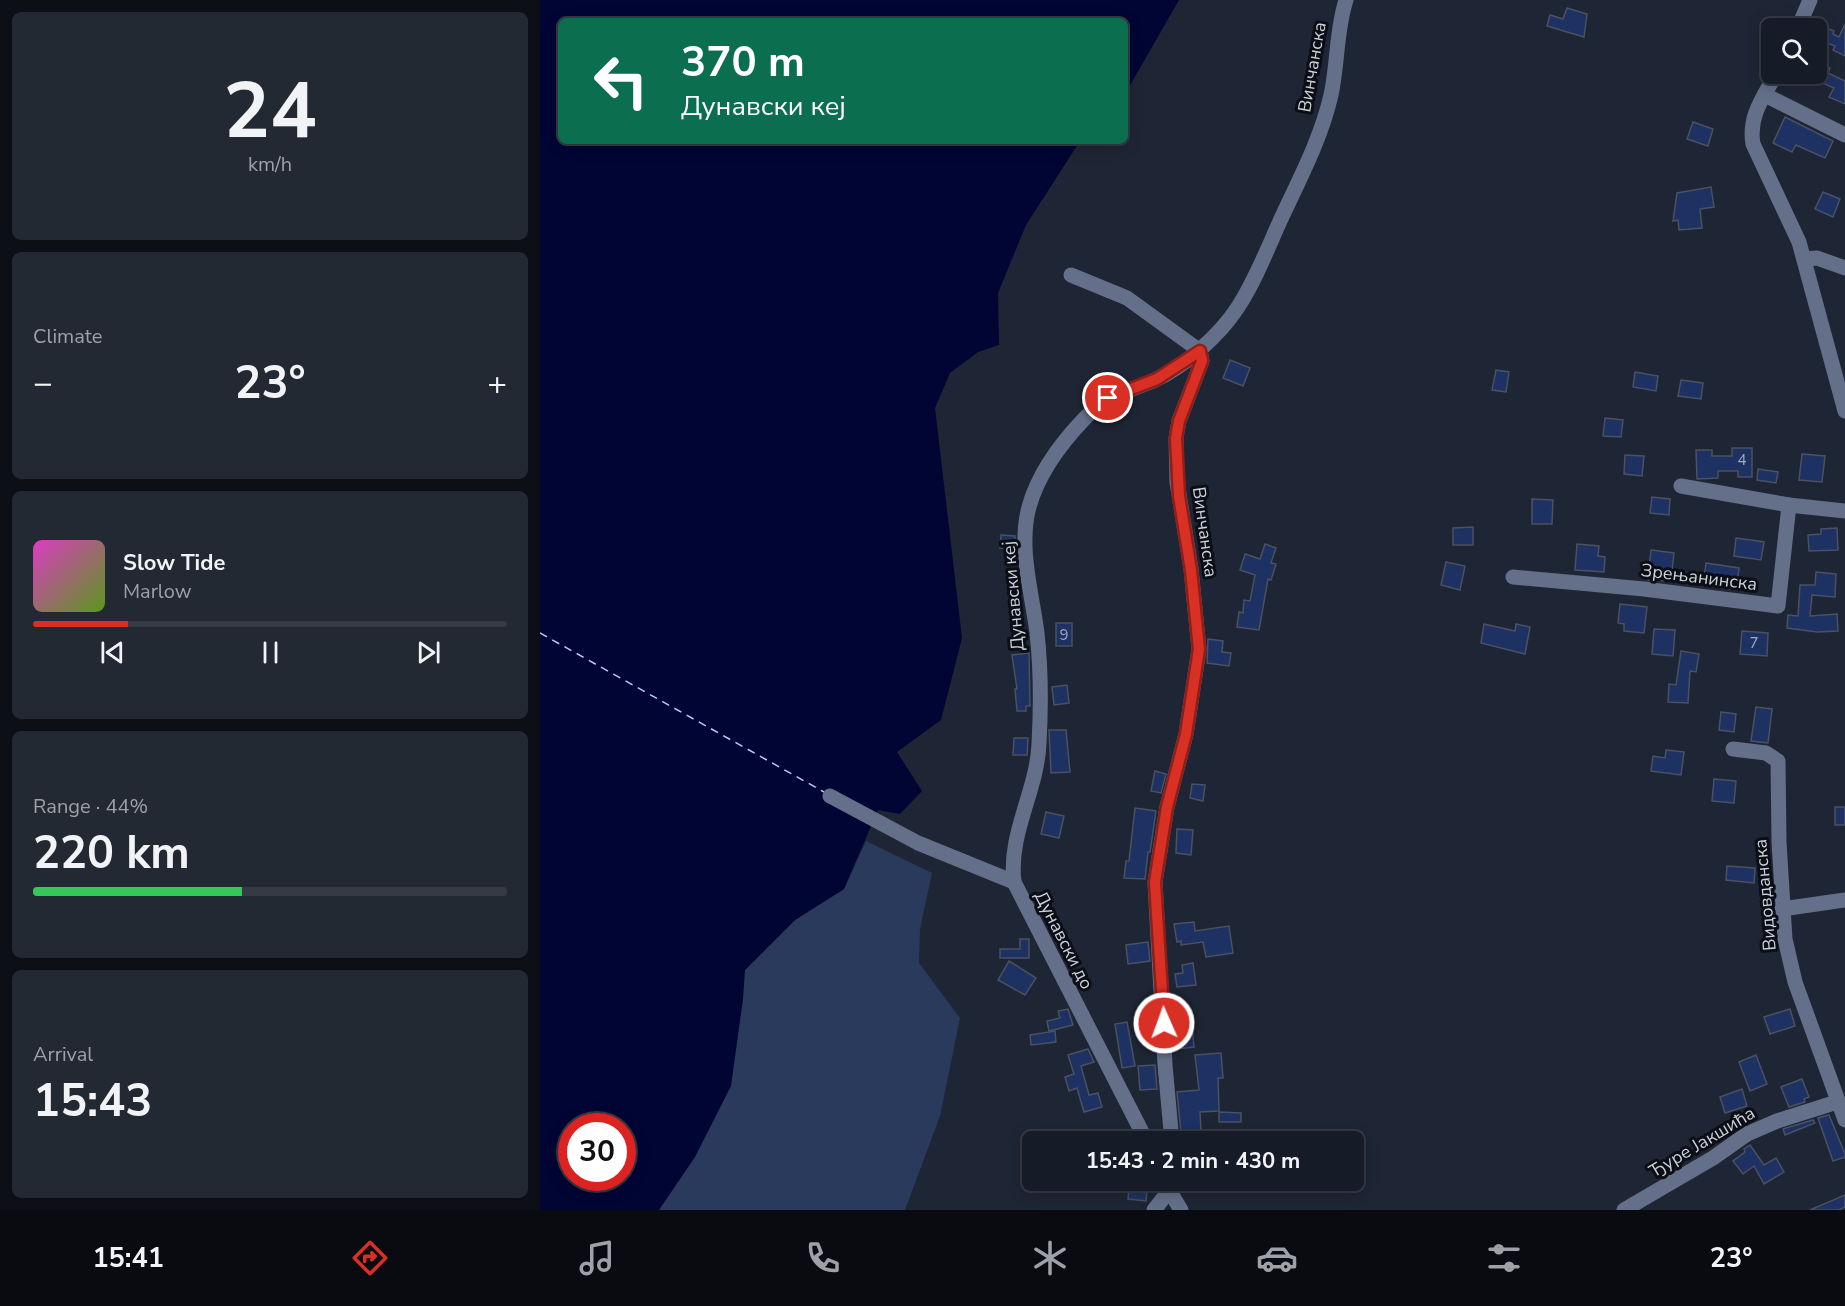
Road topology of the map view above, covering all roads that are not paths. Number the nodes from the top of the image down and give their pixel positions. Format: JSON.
{"nodes":[{"id":1,"x":1346,"y":0,"type":"edge"},
{"id":2,"x":1810,"y":0,"type":"edge"},
{"id":3,"x":1802,"y":18,"type":"edge"},
{"id":4,"x":1771,"y":84,"type":"edge"},
{"id":5,"x":1765,"y":95,"type":"junction"},
{"id":6,"x":1845,"y":135,"type":"edge"},
{"id":7,"x":1804,"y":259,"type":"junction"},
{"id":8,"x":1845,"y":268,"type":"edge"},
{"id":9,"x":1071,"y":274,"type":"dead end"},
{"id":10,"x":1200,"y":351,"type":"junction"},
{"id":11,"x":1845,"y":411,"type":"edge"},
{"id":12,"x":1681,"y":486,"type":"dead end"},
{"id":13,"x":1789,"y":505,"type":"junction"},
{"id":14,"x":1845,"y":511,"type":"edge"},
{"id":15,"x":1513,"y":577,"type":"dead end"},
{"id":16,"x":1733,"y":749,"type":"dead end"},
{"id":17,"x":830,"y":796,"type":"dead end"},
{"id":18,"x":1014,"y":882,"type":"junction"},
{"id":19,"x":1845,"y":900,"type":"edge"},
{"id":20,"x":1782,"y":909,"type":"junction"},
{"id":21,"x":1838,"y":1102,"type":"junction"},
{"id":22,"x":1845,"y":1120,"type":"edge"},
{"id":23,"x":1141,"y":1131,"type":"edge"},
{"id":24,"x":1171,"y":1131,"type":"edge"},
{"id":25,"x":1165,"y":1191,"type":"edge"},
{"id":26,"x":1172,"y":1191,"type":"edge"},
{"id":27,"x":1154,"y":1210,"type":"edge"},
{"id":28,"x":1181,"y":1210,"type":"edge"},
{"id":29,"x":1624,"y":1210,"type":"edge"}],
"edges":[{"from":1,"to":10,"type":"street","name":"Винчанска"},
{"from":2,"to":3,"type":"street"},
{"from":4,"to":5,"type":"street"},
{"from":5,"to":6,"type":"street"},
{"from":5,"to":7,"type":"street"},
{"from":7,"to":8,"type":"street"},
{"from":7,"to":11,"type":"street"},
{"from":9,"to":10,"type":"street"},
{"from":10,"to":18,"type":"street","name":"Дунавски кеј"},
{"from":10,"to":24,"type":"street","name":"Винчанска"},
{"from":12,"to":13,"type":"street"},
{"from":13,"to":14,"type":"street"},
{"from":13,"to":15,"type":"street","name":"Зрењанинска"},
{"from":16,"to":20,"type":"street","name":"Видовданска"},
{"from":17,"to":18,"type":"street","name":"Дунавски до"},
{"from":18,"to":23,"type":"street","name":"Дунавски до"},
{"from":19,"to":20,"type":"street"},
{"from":20,"to":21,"type":"street","name":"Видовданска"},
{"from":21,"to":22,"type":"street","name":"Видовданска"},
{"from":21,"to":29,"type":"street","name":"Ђуре Јакшића"},
{"from":25,"to":27,"type":"street"},
{"from":26,"to":28,"type":"street"}]}
